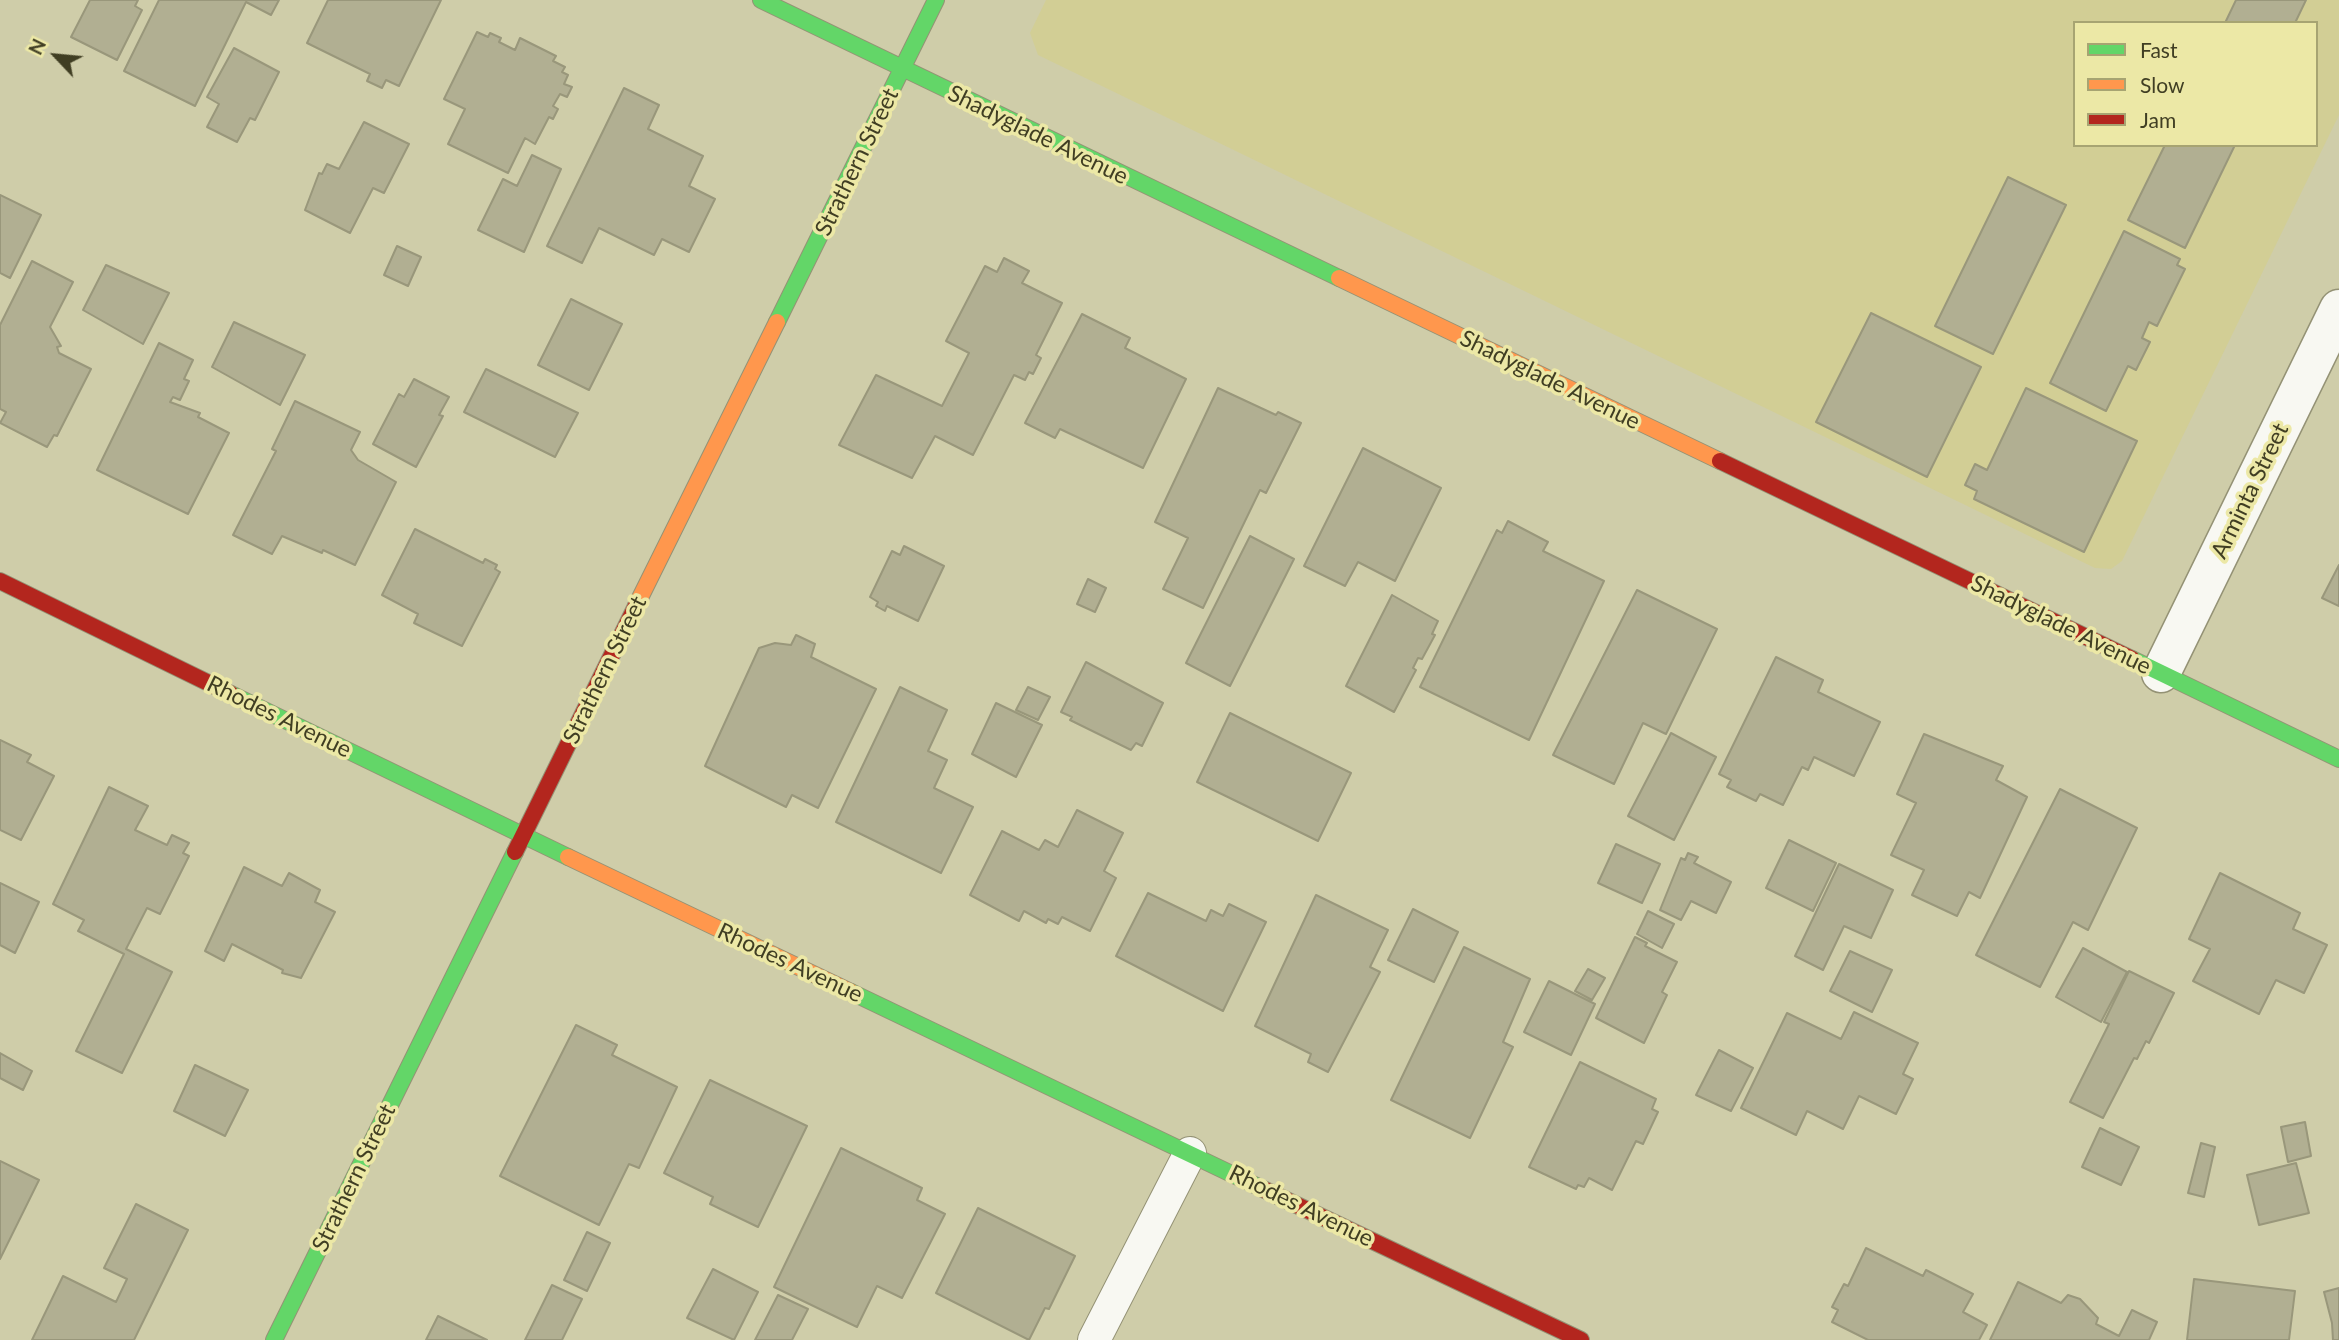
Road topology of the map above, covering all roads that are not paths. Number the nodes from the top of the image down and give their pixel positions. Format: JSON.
{"nodes":[{"id":1,"x":761,"y":0,"type":"edge"},
{"id":2,"x":936,"y":0,"type":"edge"},
{"id":3,"x":903,"y":70,"type":"junction"},
{"id":4,"x":2339,"y":309,"type":"edge"},
{"id":5,"x":0,"y":581,"type":"edge"},
{"id":6,"x":2161,"y":673,"type":"junction"},
{"id":7,"x":2339,"y":759,"type":"edge"},
{"id":8,"x":523,"y":836,"type":"junction"},
{"id":9,"x":1190,"y":1153,"type":"junction"},
{"id":10,"x":274,"y":1340,"type":"edge"},
{"id":11,"x":1094,"y":1340,"type":"edge"},
{"id":12,"x":1581,"y":1340,"type":"edge"}],
"edges":[{"from":1,"to":3,"type":"street","name":"Shadyglade Avenue"},
{"from":2,"to":3,"type":"street","name":"Strathern Street"},
{"from":3,"to":6,"type":"street","name":"Shadyglade Avenue"},
{"from":3,"to":8,"type":"street","name":"Strathern Street"},
{"from":4,"to":6,"type":"street","name":"Arminta Street"},
{"from":5,"to":8,"type":"street","name":"Rhodes Avenue"},
{"from":6,"to":7,"type":"street","name":"Shadyglade Avenue"},
{"from":8,"to":9,"type":"street","name":"Rhodes Avenue"},
{"from":8,"to":10,"type":"street","name":"Strathern Street"},
{"from":9,"to":11,"type":"lane"},
{"from":9,"to":12,"type":"street","name":"Rhodes Avenue"}]}
